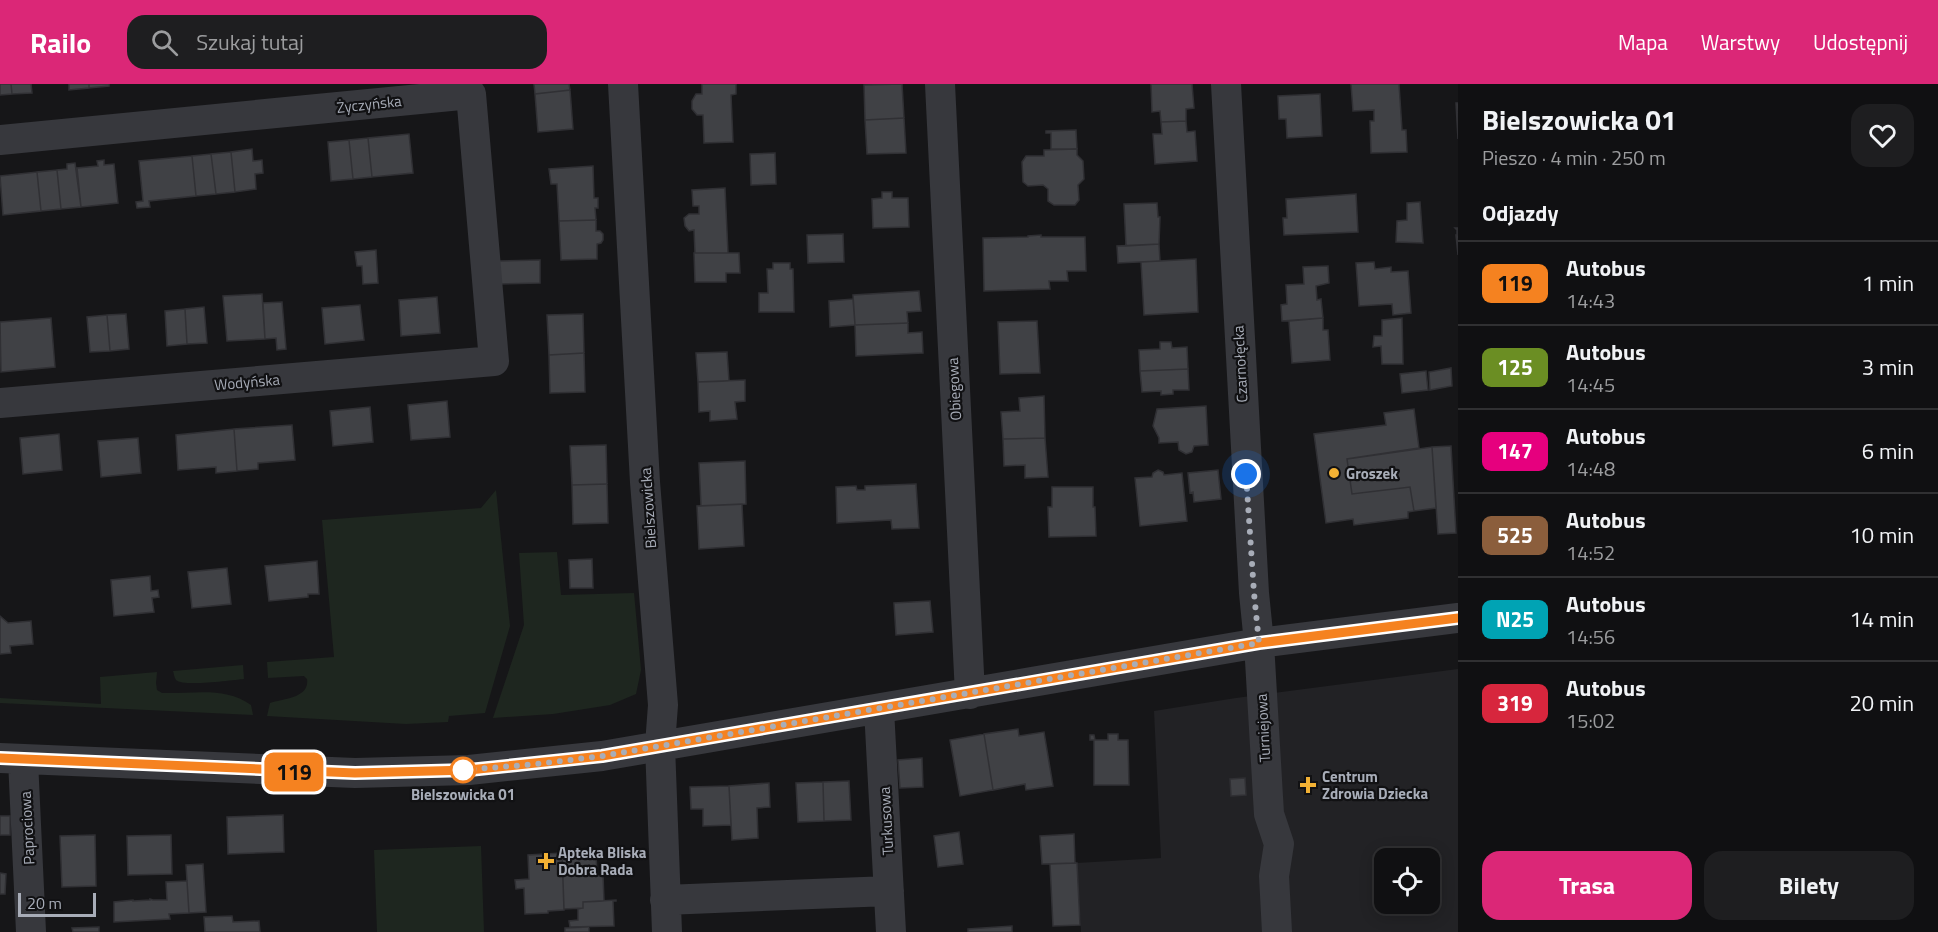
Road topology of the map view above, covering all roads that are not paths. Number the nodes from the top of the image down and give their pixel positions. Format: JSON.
{"nodes":[{"id":1,"x":623,"y":84,"type":"edge"},
{"id":2,"x":940,"y":84,"type":"edge"},
{"id":3,"x":1226,"y":84,"type":"edge"},
{"id":4,"x":0,"y":140,"type":"edge"},
{"id":5,"x":494,"y":361,"type":"joint"},
{"id":6,"x":0,"y":403,"type":"edge"},
{"id":7,"x":1458,"y":618,"type":"edge"},
{"id":8,"x":1259,"y":643,"type":"junction"},
{"id":9,"x":970,"y":694,"type":"junction"},
{"id":10,"x":879,"y":709,"type":"junction"},
{"id":11,"x":660,"y":745,"type":"junction"},
{"id":12,"x":12,"y":759,"type":"edge"},
{"id":13,"x":889,"y":891,"type":"junction"},
{"id":14,"x":665,"y":900,"type":"junction"},
{"id":15,"x":31,"y":932,"type":"edge"},
{"id":16,"x":667,"y":932,"type":"edge"},
{"id":17,"x":891,"y":932,"type":"edge"},
{"id":18,"x":1278,"y":932,"type":"edge"}],
"edges":[{"from":1,"to":11,"type":"street","name":"Bielszowicka"},
{"from":2,"to":9,"type":"street","name":"Obiegowa"},
{"from":3,"to":8,"type":"street","name":"Czarnołęcka"},
{"from":4,"to":5,"type":"street","name":"Życzyńska"},
{"from":5,"to":6,"type":"street","name":"Wodyńska"},
{"from":7,"to":8,"type":"street"},
{"from":8,"to":9,"type":"street"},
{"from":8,"to":18,"type":"street","name":"Turniejowa"},
{"from":9,"to":10,"type":"street"},
{"from":10,"to":11,"type":"street"},
{"from":10,"to":13,"type":"street","name":"Turkusowa"},
{"from":11,"to":12,"type":"street"},
{"from":11,"to":14,"type":"street","name":"Bielszowicka"},
{"from":12,"to":15,"type":"street","name":"Paprociowa"},
{"from":13,"to":14,"type":"street"},
{"from":13,"to":17,"type":"street","name":"Turkusowa"},
{"from":14,"to":16,"type":"street","name":"Bielszowicka"}]}
